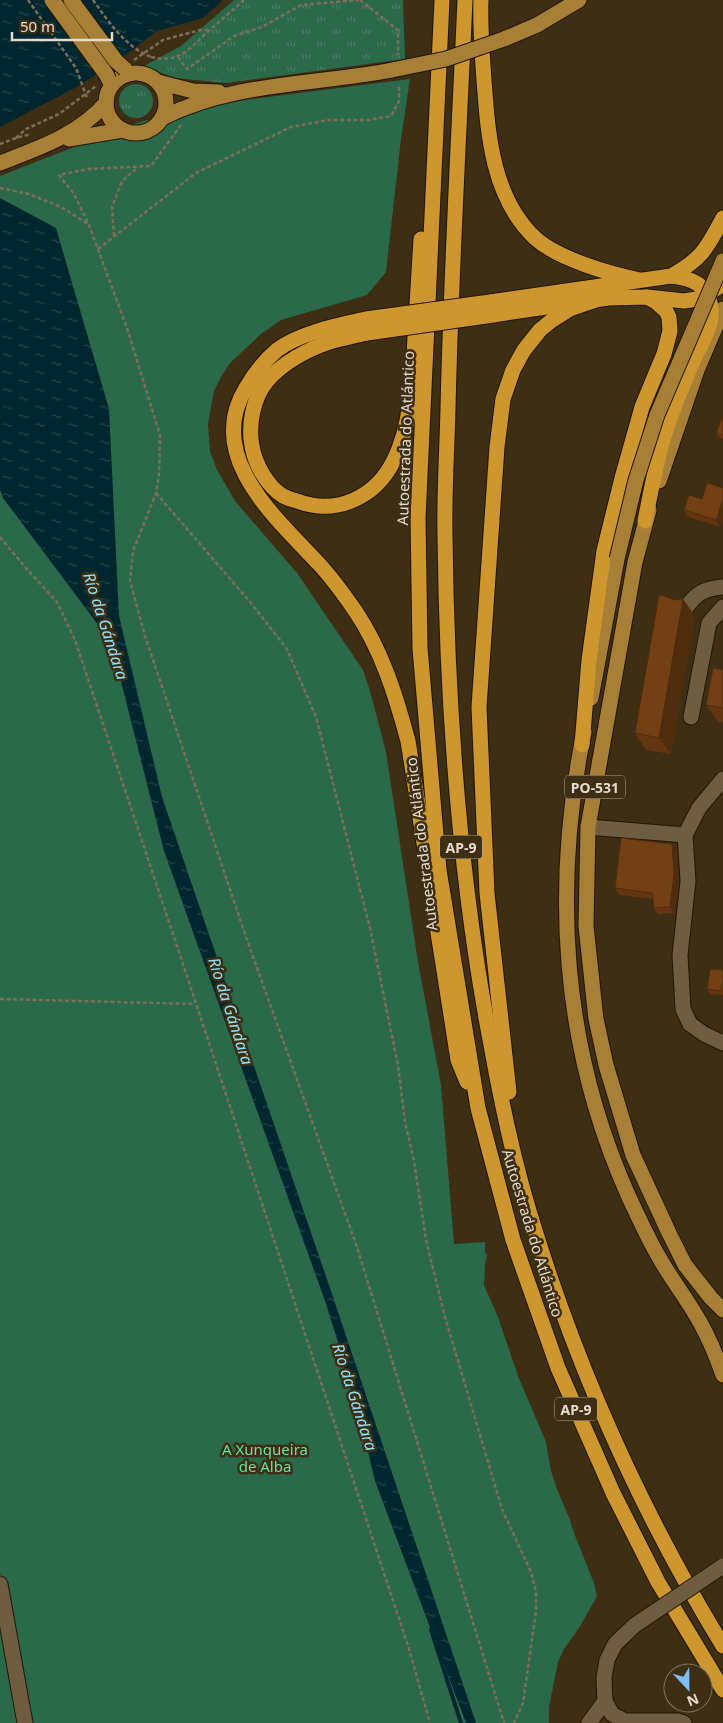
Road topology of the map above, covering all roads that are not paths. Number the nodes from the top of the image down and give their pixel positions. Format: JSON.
{"nodes":[{"id":1,"x":52,"y":0,"type":"edge"},
{"id":2,"x":71,"y":0,"type":"edge"},
{"id":3,"x":442,"y":0,"type":"edge"},
{"id":4,"x":465,"y":0,"type":"edge"},
{"id":5,"x":481,"y":0,"type":"edge"},
{"id":6,"x":579,"y":0,"type":"edge"},
{"id":7,"x":130,"y":71,"type":"junction"},
{"id":8,"x":158,"y":82,"type":"junction"},
{"id":9,"x":110,"y":84,"type":"junction"},
{"id":10,"x":236,"y":92,"type":"junction"},
{"id":11,"x":106,"y":103,"type":"junction"},
{"id":12,"x":162,"y":118,"type":"junction"},
{"id":13,"x":123,"y":130,"type":"junction"},
{"id":14,"x":51,"y":143,"type":"junction"},
{"id":15,"x":435,"y":154,"type":"junction"},
{"id":16,"x":0,"y":163,"type":"edge"},
{"id":17,"x":723,"y":218,"type":"edge"},
{"id":18,"x":723,"y":261,"type":"edge"},
{"id":19,"x":671,"y":276,"type":"junction"},
{"id":20,"x":640,"y":280,"type":"junction"},
{"id":21,"x":723,"y":284,"type":"edge"},
{"id":22,"x":706,"y":295,"type":"junction"},
{"id":23,"x":647,"y":297,"type":"junction"},
{"id":24,"x":596,"y":300,"type":"junction"},
{"id":25,"x":491,"y":308,"type":"junction"},
{"id":26,"x":723,"y":309,"type":"edge"},
{"id":27,"x":366,"y":326,"type":"junction"},
{"id":28,"x":644,"y":521,"type":"junction"},
{"id":29,"x":723,"y":587,"type":"edge"},
{"id":30,"x":723,"y":607,"type":"edge"},
{"id":31,"x":686,"y":608,"type":"dead end"},
{"id":32,"x":691,"y":717,"type":"dead end"},
{"id":33,"x":582,"y":745,"type":"junction"},
{"id":34,"x":723,"y":779,"type":"edge"},
{"id":35,"x":588,"y":827,"type":"junction"},
{"id":36,"x":685,"y":835,"type":"junction"},
{"id":37,"x":723,"y":1043,"type":"edge"},
{"id":38,"x":478,"y":1108,"type":"junction"},
{"id":39,"x":520,"y":1178,"type":"junction"},
{"id":40,"x":723,"y":1310,"type":"edge"},
{"id":41,"x":723,"y":1374,"type":"edge"},
{"id":42,"x":723,"y":1566,"type":"edge"},
{"id":43,"x":0,"y":1584,"type":"edge"},
{"id":44,"x":723,"y":1646,"type":"edge"},
{"id":45,"x":723,"y":1690,"type":"edge"},
{"id":46,"x":605,"y":1701,"type":"junction"},
{"id":47,"x":25,"y":1723,"type":"edge"},
{"id":48,"x":589,"y":1723,"type":"edge"},
{"id":49,"x":684,"y":1723,"type":"edge"}],
"edges":[{"from":1,"to":9,"type":"main road","bridge":true},
{"from":2,"to":7,"type":"main road","bridge":true},
{"from":3,"to":15,"type":"highway","name":"Autoestrada do Atlántico","number":"AP-9"},
{"from":4,"to":39,"type":"highway","name":"Autoestrada do Atlántico","number":"AP-9"},
{"from":5,"to":20,"type":"highway"},
{"from":6,"to":10,"type":"main road","bridge":true},
{"from":7,"to":8,"type":"main road"},
{"from":7,"to":9,"type":"main road"},
{"from":8,"to":10,"type":"main road"},
{"from":8,"to":12,"type":"main road"},
{"from":9,"to":11,"type":"main road"},
{"from":10,"to":12,"type":"main road"},
{"from":11,"to":13,"type":"main road"},
{"from":11,"to":14,"type":"main road"},
{"from":12,"to":13,"type":"main road"},
{"from":13,"to":14,"type":"main road"},
{"from":14,"to":16,"type":"main road"},
{"from":15,"to":27,"type":"highway"},
{"from":15,"to":38,"type":"highway","name":"Autoestrada do Atlántico","number":"AP-9"},
{"from":17,"to":19,"type":"highway"},
{"from":18,"to":33,"type":"main road","number":"PO-531","bridge":true},
{"from":19,"to":20,"type":"highway"},
{"from":19,"to":22,"type":"highway"},
{"from":20,"to":25,"type":"highway"},
{"from":21,"to":22,"type":"highway"},
{"from":22,"to":23,"type":"highway"},
{"from":22,"to":28,"type":"highway"},
{"from":23,"to":24,"type":"highway"},
{"from":23,"to":33,"type":"highway"},
{"from":24,"to":25,"type":"highway"},
{"from":24,"to":39,"type":"highway"},
{"from":25,"to":27,"type":"highway","bridge":true},
{"from":26,"to":28,"type":"main road","number":"PO-531"},
{"from":27,"to":38,"type":"highway"},
{"from":28,"to":35,"type":"main road","number":"PO-531"},
{"from":29,"to":31,"type":"street"},
{"from":30,"to":32,"type":"street"},
{"from":33,"to":41,"type":"main road","number":"PO-531"},
{"from":34,"to":36,"type":"street"},
{"from":35,"to":36,"type":"street"},
{"from":35,"to":40,"type":"main road","number":"PO-531"},
{"from":36,"to":37,"type":"street"},
{"from":38,"to":45,"type":"highway","name":"Autoestrada do Atlántico","number":"AP-9"},
{"from":39,"to":44,"type":"highway","name":"Autoestrada do Atlántico","number":"AP-9"},
{"from":42,"to":46,"type":"street","bridge":true},
{"from":43,"to":47,"type":"street"},
{"from":46,"to":48,"type":"street"},
{"from":46,"to":49,"type":"street"}]}
